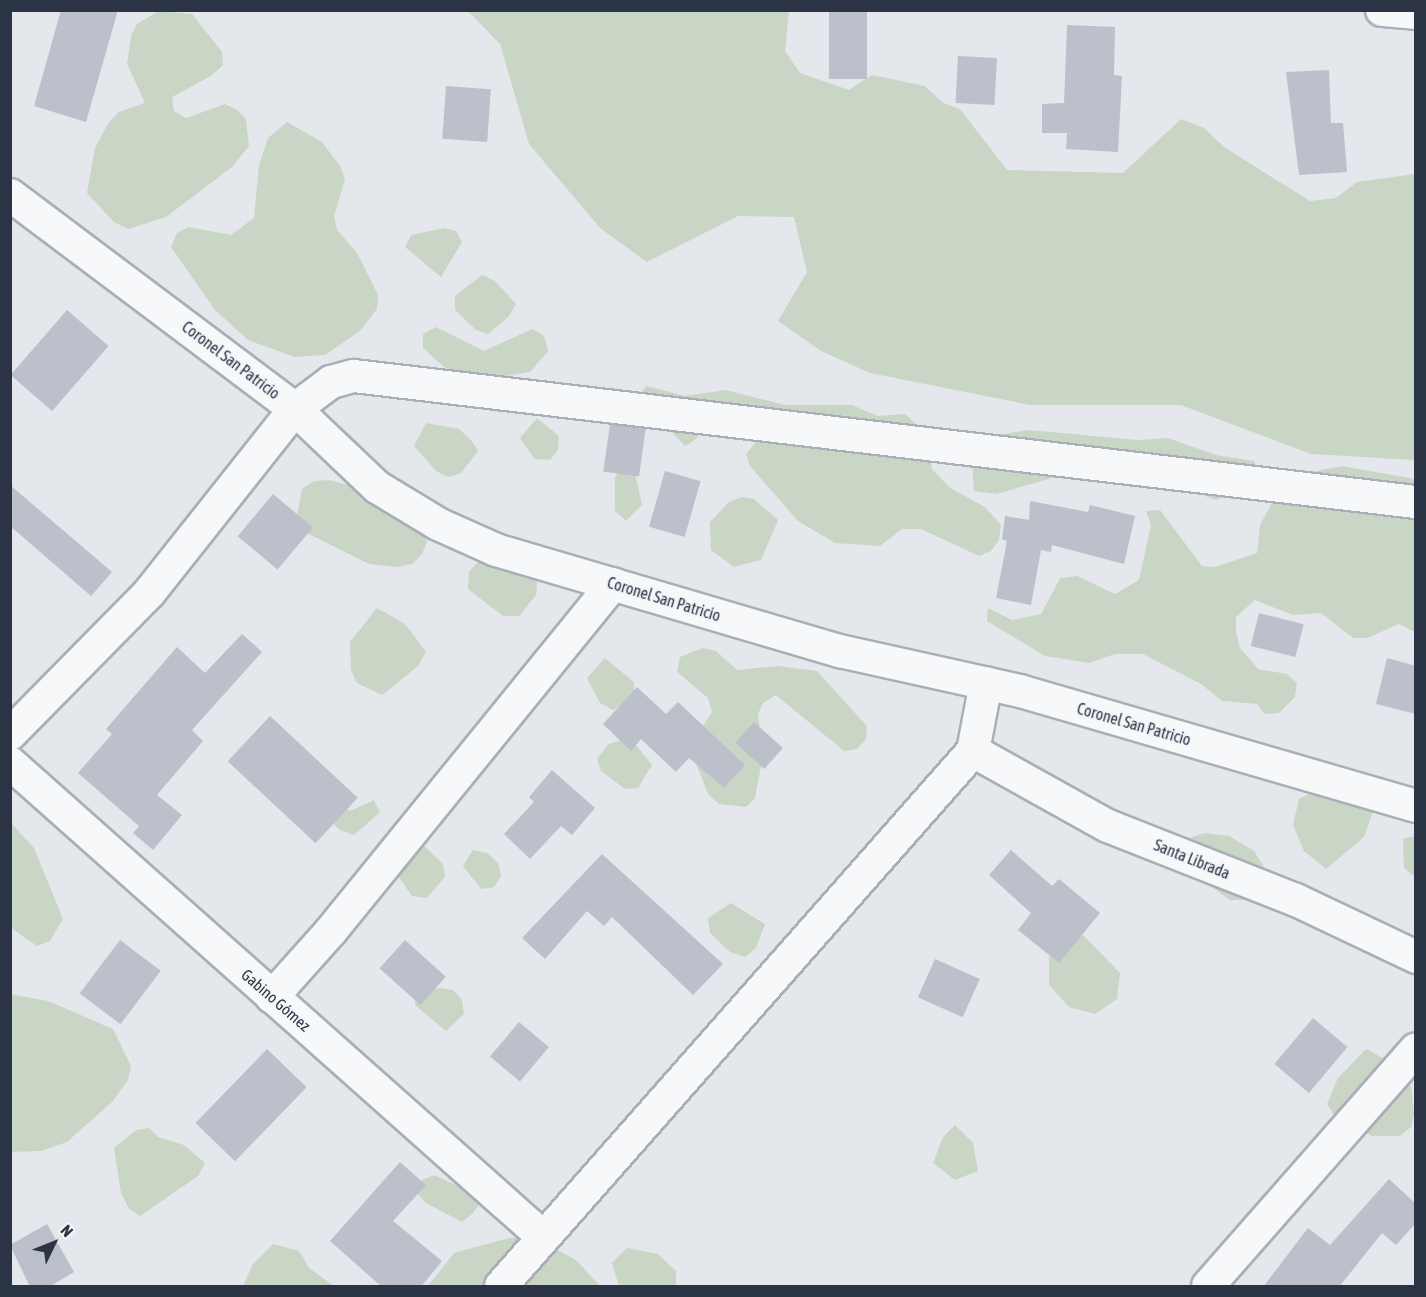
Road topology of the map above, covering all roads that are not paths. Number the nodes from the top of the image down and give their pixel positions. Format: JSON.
{"nodes":[{"id":1,"x":1382,"y":10,"type":"edge"},
{"id":2,"x":1416,"y":13,"type":"edge"},
{"id":3,"x":10,"y":195,"type":"edge"},
{"id":4,"x":295,"y":409,"type":"junction"},
{"id":5,"x":1416,"y":502,"type":"edge"},
{"id":6,"x":613,"y":584,"type":"junction"},
{"id":7,"x":986,"y":683,"type":"junction"},
{"id":8,"x":10,"y":734,"type":"edge"},
{"id":9,"x":973,"y":751,"type":"junction"},
{"id":10,"x":10,"y":764,"type":"edge"},
{"id":11,"x":1416,"y":806,"type":"edge"},
{"id":12,"x":1416,"y":957,"type":"edge"},
{"id":13,"x":272,"y":997,"type":"junction"},
{"id":14,"x":1416,"y":1049,"type":"edge"},
{"id":15,"x":542,"y":1236,"type":"junction"},
{"id":16,"x":501,"y":1287,"type":"edge"},
{"id":17,"x":1208,"y":1287,"type":"edge"}],
"edges":[{"from":1,"to":2,"type":"street"},
{"from":3,"to":4,"type":"street","name":"Coronel San Patricio"},
{"from":4,"to":5,"type":"street"},
{"from":4,"to":6,"type":"street","name":"Coronel San Patricio"},
{"from":4,"to":8,"type":"street"},
{"from":6,"to":7,"type":"street","name":"Coronel San Patricio"},
{"from":6,"to":13,"type":"street"},
{"from":7,"to":9,"type":"street"},
{"from":7,"to":11,"type":"street","name":"Coronel San Patricio"},
{"from":9,"to":12,"type":"street","name":"Santa Librada"},
{"from":9,"to":15,"type":"street"},
{"from":10,"to":13,"type":"street","name":"Gabino Gómez"},
{"from":13,"to":15,"type":"street","name":"Gabino Gómez"},
{"from":14,"to":17,"type":"street"},
{"from":15,"to":16,"type":"street"}]}
